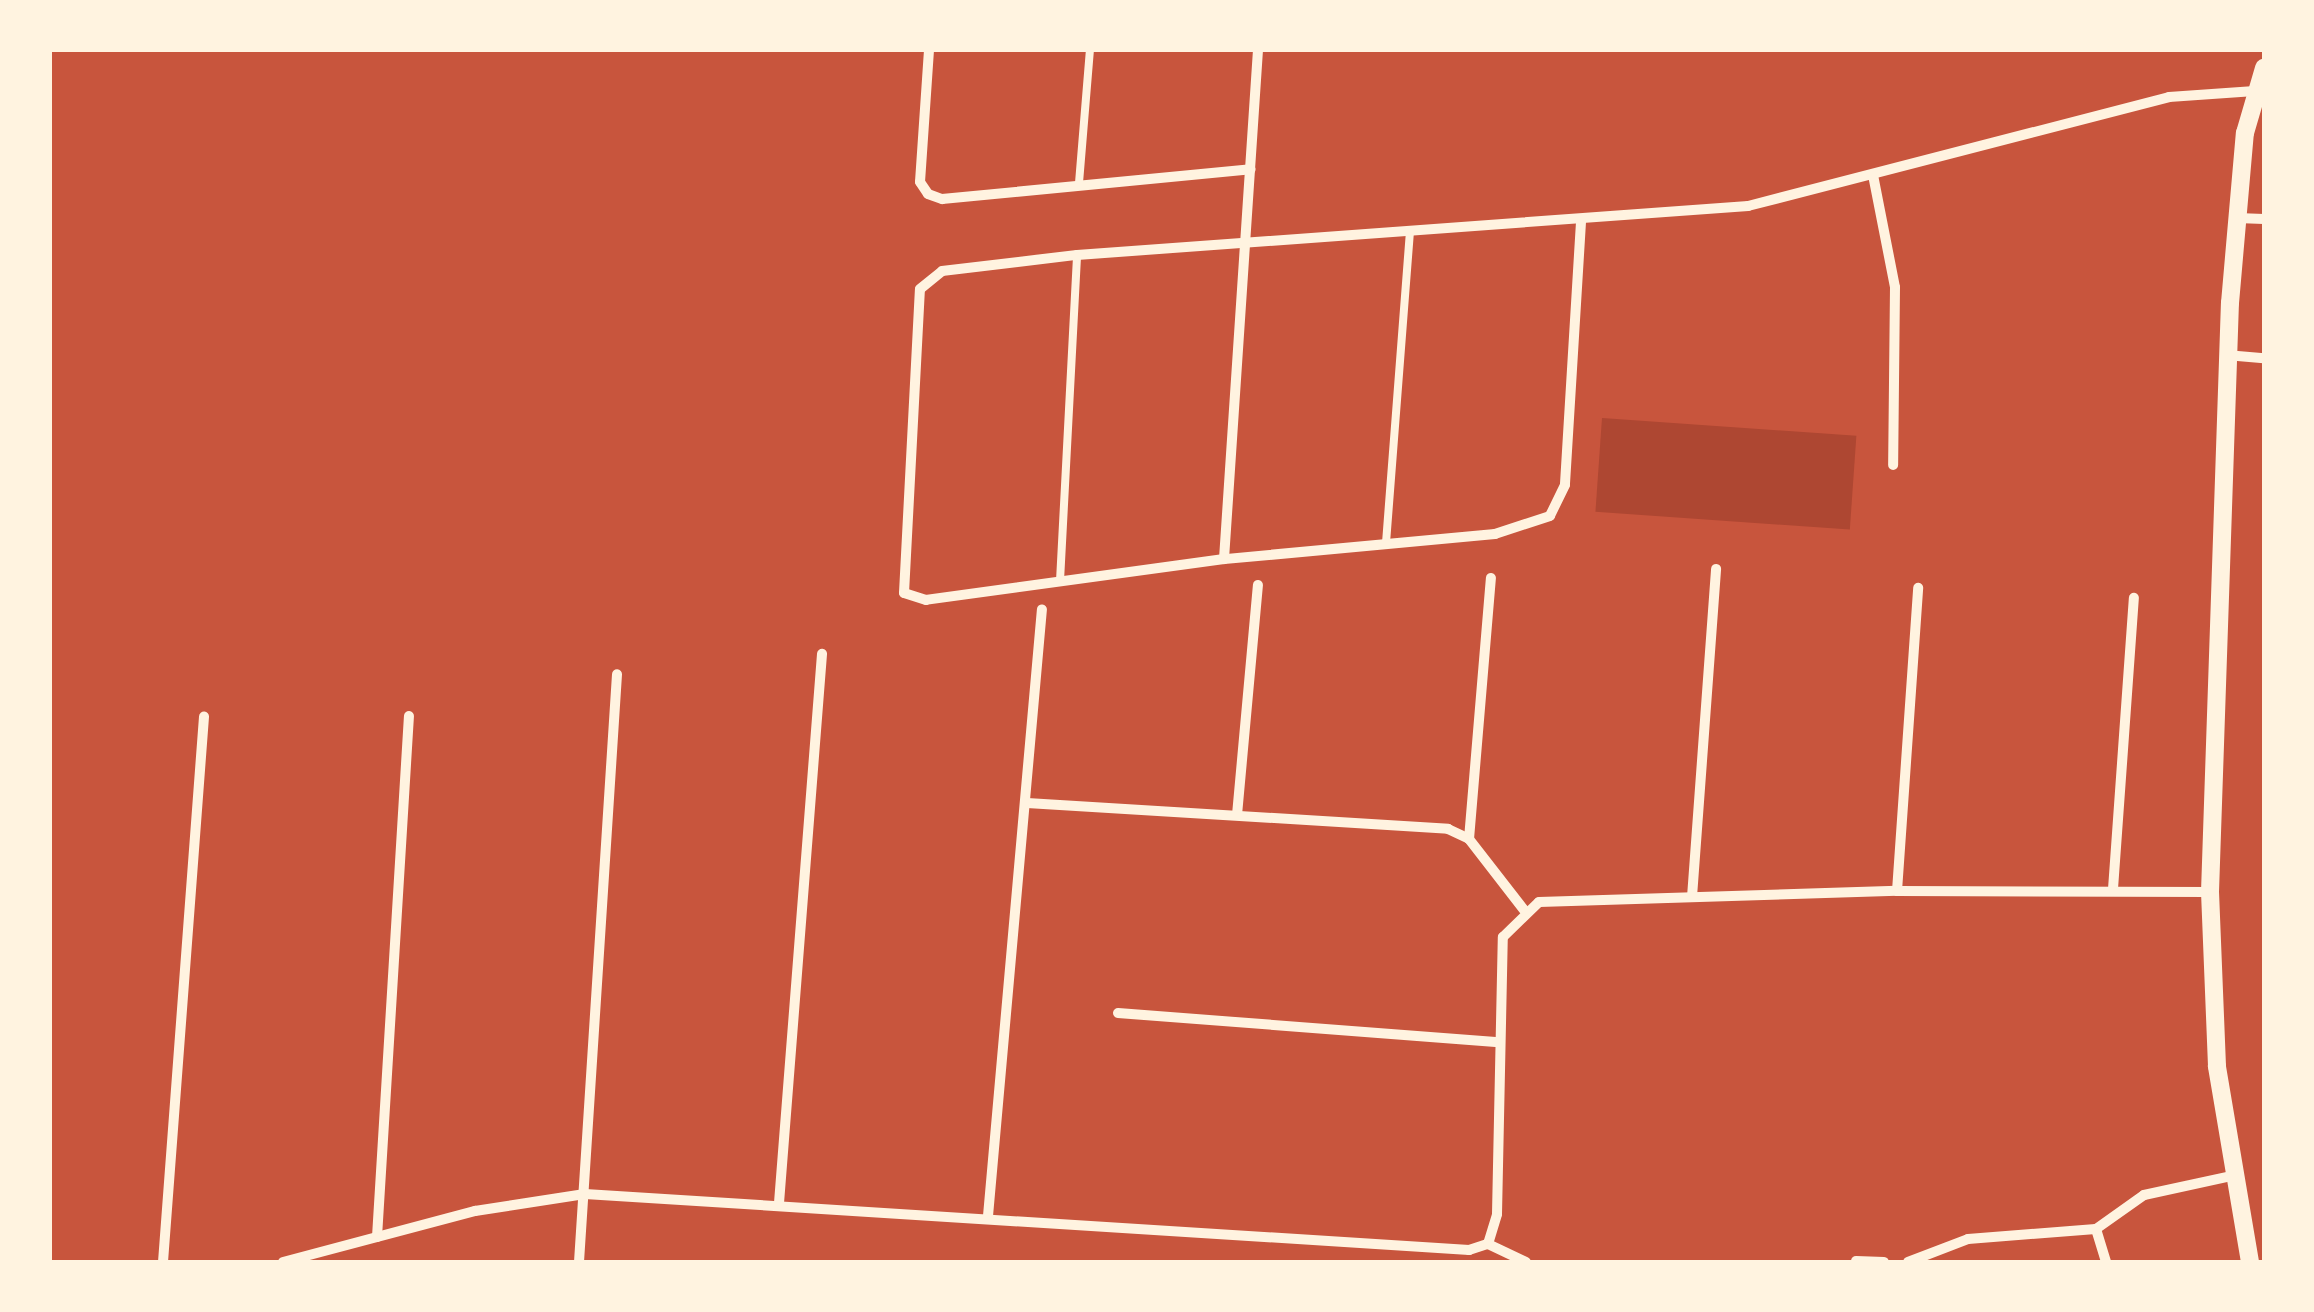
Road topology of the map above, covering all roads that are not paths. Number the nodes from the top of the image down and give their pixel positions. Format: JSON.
{"nodes":[{"id":1,"x":929,"y":50,"type":"edge"},
{"id":2,"x":1090,"y":50,"type":"edge"},
{"id":3,"x":1258,"y":50,"type":"edge"},
{"id":4,"x":2264,"y":68,"type":"edge"},
{"id":5,"x":2254,"y":91,"type":"junction"},
{"id":6,"x":1251,"y":169,"type":"junction"},
{"id":7,"x":1872,"y":175,"type":"junction"},
{"id":8,"x":1079,"y":183,"type":"junction"},
{"id":9,"x":2236,"y":218,"type":"junction"},
{"id":10,"x":2264,"y":219,"type":"edge"},
{"id":11,"x":1581,"y":222,"type":"junction"},
{"id":12,"x":1410,"y":232,"type":"junction"},
{"id":13,"x":1246,"y":244,"type":"junction"},
{"id":14,"x":1076,"y":254,"type":"junction"},
{"id":15,"x":2226,"y":355,"type":"junction"},
{"id":16,"x":2264,"y":358,"type":"edge"},
{"id":17,"x":1893,"y":465,"type":"dead end"},
{"id":18,"x":1386,"y":544,"type":"junction"},
{"id":19,"x":1224,"y":558,"type":"junction"},
{"id":20,"x":1716,"y":569,"type":"dead end"},
{"id":21,"x":1491,"y":578,"type":"dead end"},
{"id":22,"x":1060,"y":582,"type":"junction"},
{"id":23,"x":1258,"y":585,"type":"dead end"},
{"id":24,"x":1918,"y":588,"type":"dead end"},
{"id":25,"x":2134,"y":598,"type":"dead end"},
{"id":26,"x":1042,"y":609,"type":"dead end"},
{"id":27,"x":822,"y":654,"type":"dead end"},
{"id":28,"x":618,"y":674,"type":"dead end"},
{"id":29,"x":410,"y":716,"type":"dead end"},
{"id":30,"x":204,"y":717,"type":"dead end"},
{"id":31,"x":1027,"y":803,"type":"junction"},
{"id":32,"x":1237,"y":815,"type":"junction"},
{"id":33,"x":1469,"y":839,"type":"junction"},
{"id":34,"x":2112,"y":888,"type":"junction"},
{"id":35,"x":1896,"y":892,"type":"junction"},
{"id":36,"x":2210,"y":892,"type":"junction"},
{"id":37,"x":1692,"y":897,"type":"junction"},
{"id":38,"x":1524,"y":910,"type":"junction"},
{"id":39,"x":1118,"y":1014,"type":"dead end"},
{"id":40,"x":1499,"y":1042,"type":"junction"},
{"id":41,"x":2232,"y":1176,"type":"junction"},
{"id":42,"x":585,"y":1194,"type":"junction"},
{"id":43,"x":779,"y":1203,"type":"junction"},
{"id":44,"x":988,"y":1216,"type":"junction"},
{"id":45,"x":2096,"y":1228,"type":"junction"},
{"id":46,"x":377,"y":1236,"type":"junction"},
{"id":47,"x":1488,"y":1244,"type":"junction"},
{"id":48,"x":1856,"y":1261,"type":"edge"},
{"id":49,"x":163,"y":1262,"type":"edge"},
{"id":50,"x":283,"y":1262,"type":"edge"},
{"id":51,"x":580,"y":1262,"type":"edge"},
{"id":52,"x":1526,"y":1262,"type":"edge"},
{"id":53,"x":1884,"y":1262,"type":"edge"},
{"id":54,"x":1908,"y":1262,"type":"edge"},
{"id":55,"x":2106,"y":1262,"type":"edge"},
{"id":56,"x":2250,"y":1262,"type":"edge"}],
"edges":[{"from":1,"to":8,"type":"street"},
{"from":2,"to":8,"type":"lane"},
{"from":3,"to":6,"type":"street"},
{"from":4,"to":5,"type":"street"},
{"from":5,"to":7,"type":"street"},
{"from":5,"to":9,"type":"street"},
{"from":6,"to":8,"type":"street"},
{"from":6,"to":13,"type":"street"},
{"from":7,"to":11,"type":"street"},
{"from":7,"to":17,"type":"street"},
{"from":9,"to":10,"type":"street"},
{"from":9,"to":15,"type":"street"},
{"from":11,"to":12,"type":"street"},
{"from":11,"to":18,"type":"street"},
{"from":12,"to":13,"type":"street"},
{"from":12,"to":18,"type":"lane"},
{"from":13,"to":14,"type":"street"},
{"from":13,"to":19,"type":"street"},
{"from":14,"to":22,"type":"lane"},
{"from":14,"to":22,"type":"street"},
{"from":15,"to":16,"type":"street"},
{"from":15,"to":36,"type":"street"},
{"from":18,"to":19,"type":"street"},
{"from":19,"to":22,"type":"street"},
{"from":20,"to":37,"type":"street"},
{"from":21,"to":33,"type":"street"},
{"from":23,"to":32,"type":"street"},
{"from":24,"to":35,"type":"street"},
{"from":25,"to":34,"type":"street"},
{"from":26,"to":31,"type":"street"},
{"from":27,"to":43,"type":"street"},
{"from":28,"to":42,"type":"street"},
{"from":29,"to":46,"type":"street"},
{"from":30,"to":49,"type":"street"},
{"from":31,"to":32,"type":"street"},
{"from":31,"to":44,"type":"street"},
{"from":32,"to":33,"type":"street"},
{"from":33,"to":38,"type":"street"},
{"from":34,"to":35,"type":"street"},
{"from":34,"to":36,"type":"street"},
{"from":35,"to":37,"type":"street"},
{"from":36,"to":41,"type":"street"},
{"from":37,"to":38,"type":"street"},
{"from":38,"to":40,"type":"street"},
{"from":39,"to":40,"type":"street"},
{"from":40,"to":47,"type":"street"},
{"from":41,"to":45,"type":"street"},
{"from":41,"to":56,"type":"street"},
{"from":42,"to":43,"type":"street"},
{"from":42,"to":46,"type":"street"},
{"from":42,"to":51,"type":"street"},
{"from":43,"to":44,"type":"street"},
{"from":44,"to":47,"type":"street"},
{"from":45,"to":54,"type":"street"},
{"from":45,"to":55,"type":"street"},
{"from":46,"to":50,"type":"street"},
{"from":47,"to":52,"type":"street"},
{"from":48,"to":53,"type":"street"}]}
